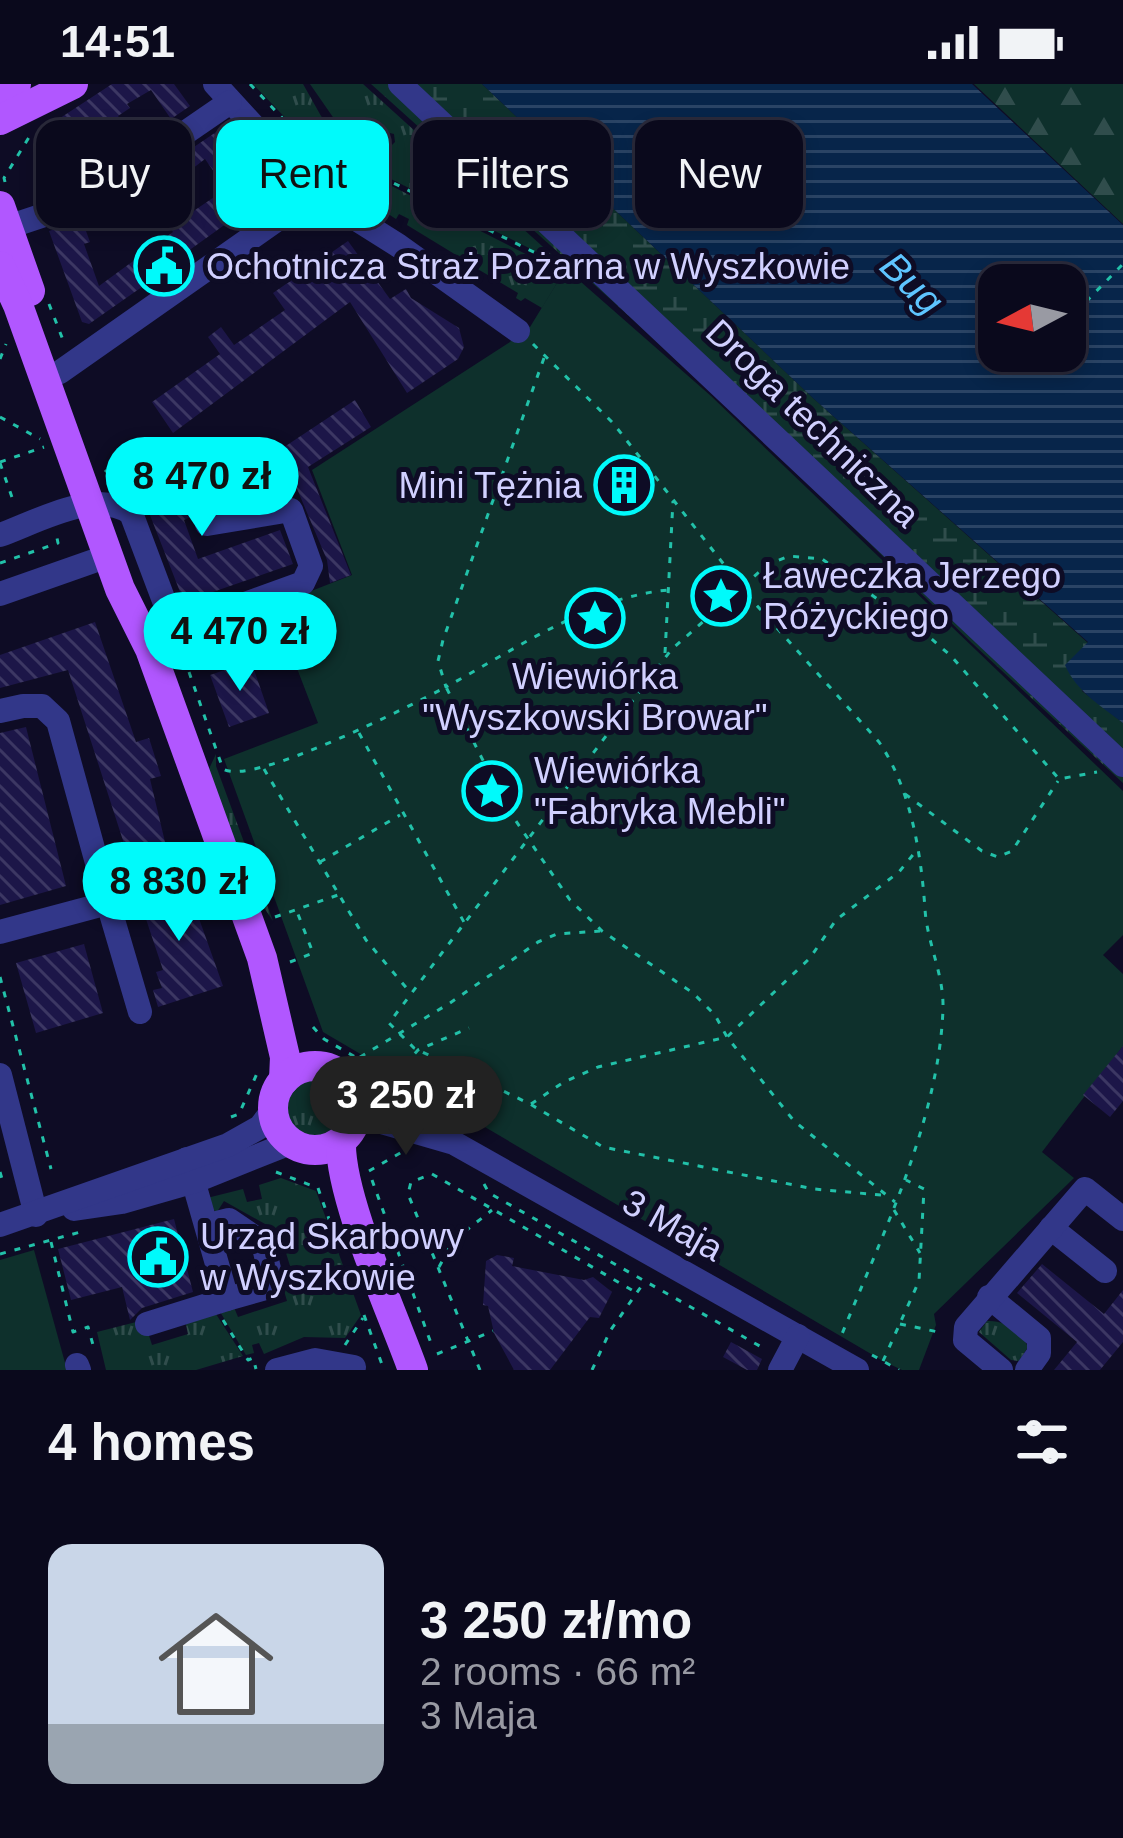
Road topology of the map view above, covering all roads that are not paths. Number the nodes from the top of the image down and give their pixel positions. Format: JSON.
{"nodes":[{"id":1,"x":16,"y":84,"type":"edge"},
{"id":2,"x":73,"y":84,"type":"edge"},
{"id":3,"x":400,"y":84,"type":"edge"},
{"id":4,"x":0,"y":91,"type":"edge"},
{"id":5,"x":222,"y":93,"type":"edge"},
{"id":6,"x":247,"y":120,"type":"edge"},
{"id":7,"x":0,"y":121,"type":"edge"},
{"id":8,"x":265,"y":228,"type":"edge"},
{"id":9,"x":370,"y":228,"type":"edge"},
{"id":10,"x":9,"y":236,"type":"edge"},
{"id":11,"x":518,"y":331,"type":"road end"},
{"id":12,"x":59,"y":371,"type":"junction"},
{"id":13,"x":110,"y":502,"type":"junction"},
{"id":14,"x":207,"y":524,"type":"dead end"},
{"id":15,"x":0,"y":536,"type":"edge"},
{"id":16,"x":109,"y":556,"type":"junction"},
{"id":17,"x":0,"y":594,"type":"edge"},
{"id":18,"x":272,"y":644,"type":"dead end"},
{"id":19,"x":162,"y":646,"type":"junction"},
{"id":20,"x":0,"y":712,"type":"edge"},
{"id":21,"x":1114,"y":768,"type":"edge"},
{"id":22,"x":108,"y":903,"type":"junction"},
{"id":23,"x":0,"y":932,"type":"edge"},
{"id":24,"x":276,"y":960,"type":"junction"},
{"id":25,"x":140,"y":1012,"type":"dead end"},
{"id":26,"x":343,"y":1069,"type":"junction"},
{"id":27,"x":272,"y":1072,"type":"junction"},
{"id":28,"x":0,"y":1075,"type":"edge"},
{"id":29,"x":273,"y":1110,"type":"junction"},
{"id":30,"x":347,"y":1133,"type":"junction"},
{"id":31,"x":454,"y":1143,"type":"junction"},
{"id":32,"x":300,"y":1146,"type":"junction"},
{"id":33,"x":191,"y":1170,"type":"junction"},
{"id":34,"x":36,"y":1215,"type":"junction"},
{"id":35,"x":1123,"y":1219,"type":"edge"},
{"id":36,"x":0,"y":1225,"type":"edge"},
{"id":37,"x":208,"y":1225,"type":"junction"},
{"id":38,"x":1051,"y":1228,"type":"junction"},
{"id":39,"x":1105,"y":1271,"type":"dead end"},
{"id":40,"x":989,"y":1298,"type":"junction"},
{"id":41,"x":220,"y":1302,"type":"junction"},
{"id":42,"x":147,"y":1324,"type":"dead end"},
{"id":43,"x":798,"y":1336,"type":"junction"},
{"id":44,"x":347,"y":1359,"type":"edge"},
{"id":45,"x":424,"y":1362,"type":"edge"},
{"id":46,"x":783,"y":1365,"type":"edge"},
{"id":47,"x":277,"y":1370,"type":"edge"},
{"id":48,"x":393,"y":1370,"type":"edge"},
{"id":49,"x":857,"y":1370,"type":"edge"},
{"id":50,"x":1001,"y":1370,"type":"edge"},
{"id":51,"x":1027,"y":1370,"type":"edge"}],
"edges":[{"from":1,"to":4,"type":"main road"},
{"from":2,"to":7,"type":"main road"},
{"from":3,"to":21,"type":"street","name":"Droga techniczna"},
{"from":5,"to":6,"type":"street"},
{"from":5,"to":10,"type":"street"},
{"from":8,"to":12,"type":"street"},
{"from":9,"to":11,"type":"street"},
{"from":10,"to":12,"type":"main road"},
{"from":12,"to":13,"type":"main road"},
{"from":13,"to":15,"type":"street"},
{"from":13,"to":16,"type":"main road"},
{"from":13,"to":19,"type":"main road"},
{"from":14,"to":19,"type":"street"},
{"from":16,"to":17,"type":"street"},
{"from":16,"to":19,"type":"main road"},
{"from":18,"to":19,"type":"street"},
{"from":19,"to":24,"type":"main road"},
{"from":20,"to":22,"type":"street"},
{"from":22,"to":23,"type":"street"},
{"from":22,"to":25,"type":"street"},
{"from":24,"to":26,"type":"main road"},
{"from":24,"to":27,"type":"main road"},
{"from":26,"to":27,"type":"main road"},
{"from":26,"to":30,"type":"main road"},
{"from":26,"to":31,"type":"street","name":"3 Maja"},
{"from":27,"to":29,"type":"main road"},
{"from":28,"to":34,"type":"street"},
{"from":29,"to":32,"type":"main road"},
{"from":29,"to":33,"type":"street"},
{"from":30,"to":31,"type":"street","name":"3 Maja"},
{"from":30,"to":32,"type":"main road"},
{"from":30,"to":45,"type":"main road"},
{"from":31,"to":43,"type":"street","name":"3 Maja"},
{"from":32,"to":33,"type":"street"},
{"from":32,"to":48,"type":"main road"},
{"from":33,"to":34,"type":"street"},
{"from":33,"to":37,"type":"street"},
{"from":34,"to":36,"type":"street"},
{"from":35,"to":38,"type":"street"},
{"from":37,"to":41,"type":"street"},
{"from":37,"to":41,"type":"street"},
{"from":38,"to":39,"type":"street"},
{"from":38,"to":40,"type":"street"},
{"from":40,"to":50,"type":"street"},
{"from":40,"to":51,"type":"street"},
{"from":41,"to":42,"type":"street"},
{"from":43,"to":46,"type":"street"},
{"from":43,"to":49,"type":"street","name":"3 Maja"},
{"from":44,"to":47,"type":"street"}]}
